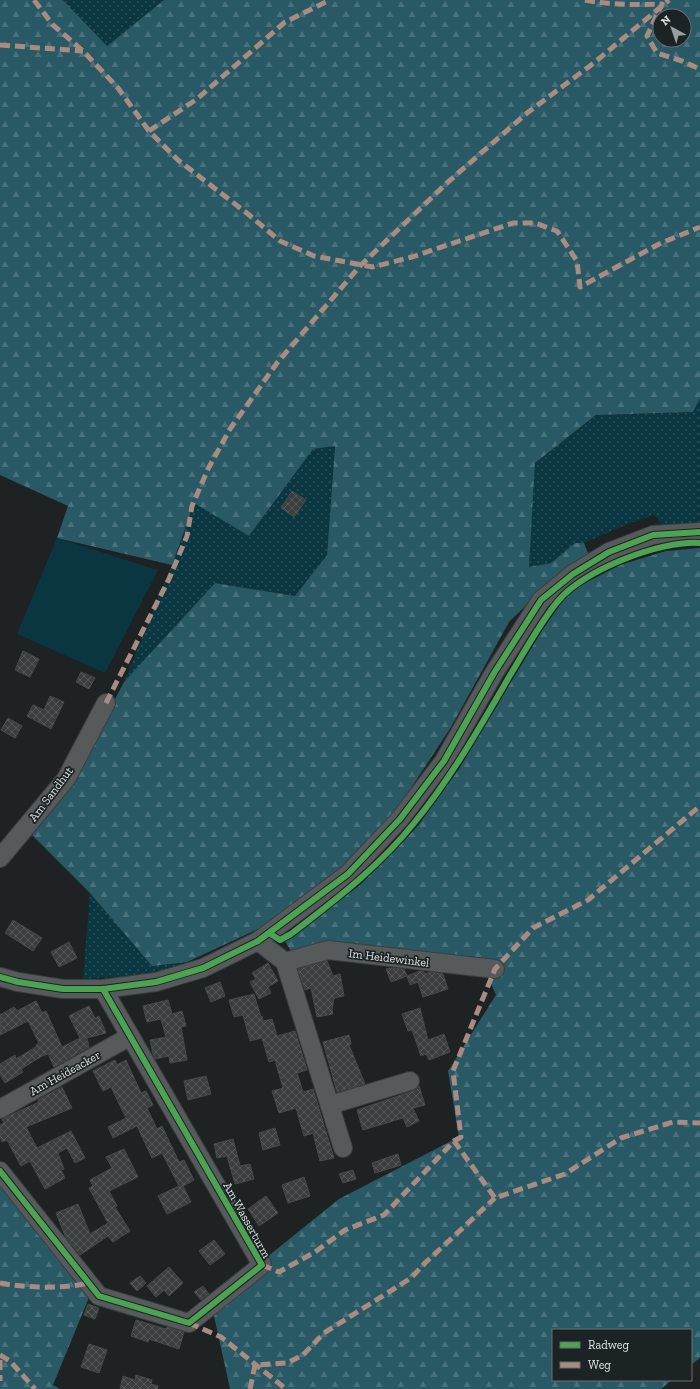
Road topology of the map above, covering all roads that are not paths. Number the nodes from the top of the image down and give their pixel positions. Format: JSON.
{"nodes":[{"id":1,"x":700,"y":532,"type":"edge"},
{"id":2,"x":106,"y":703,"type":"dead end"},
{"id":3,"x":0,"y":858,"type":"edge"},
{"id":4,"x":258,"y":940,"type":"junction"},
{"id":5,"x":285,"y":962,"type":"junction"},
{"id":6,"x":495,"y":969,"type":"dead end"},
{"id":7,"x":0,"y":977,"type":"edge"},
{"id":8,"x":103,"y":989,"type":"junction"},
{"id":9,"x":129,"y":1036,"type":"junction"},
{"id":10,"x":410,"y":1081,"type":"dead end"},
{"id":11,"x":330,"y":1105,"type":"junction"},
{"id":12,"x":0,"y":1109,"type":"edge"},
{"id":13,"x":343,"y":1148,"type":"dead end"},
{"id":14,"x":0,"y":1171,"type":"edge"}],
"edges":[{"from":1,"to":4,"type":"street"},
{"from":2,"to":3,"type":"street","name":"Am Sandhut"},
{"from":4,"to":5,"type":"street"},
{"from":4,"to":8,"type":"street"},
{"from":5,"to":6,"type":"street","name":"Im Heidewinkel"},
{"from":5,"to":11,"type":"street"},
{"from":7,"to":8,"type":"street"},
{"from":8,"to":9,"type":"street","name":"Am Wasserturm"},
{"from":9,"to":12,"type":"street","name":"Am Heideacker"},
{"from":9,"to":14,"type":"street","name":"Am Wasserturm"},
{"from":10,"to":11,"type":"street"},
{"from":11,"to":13,"type":"street"}]}
